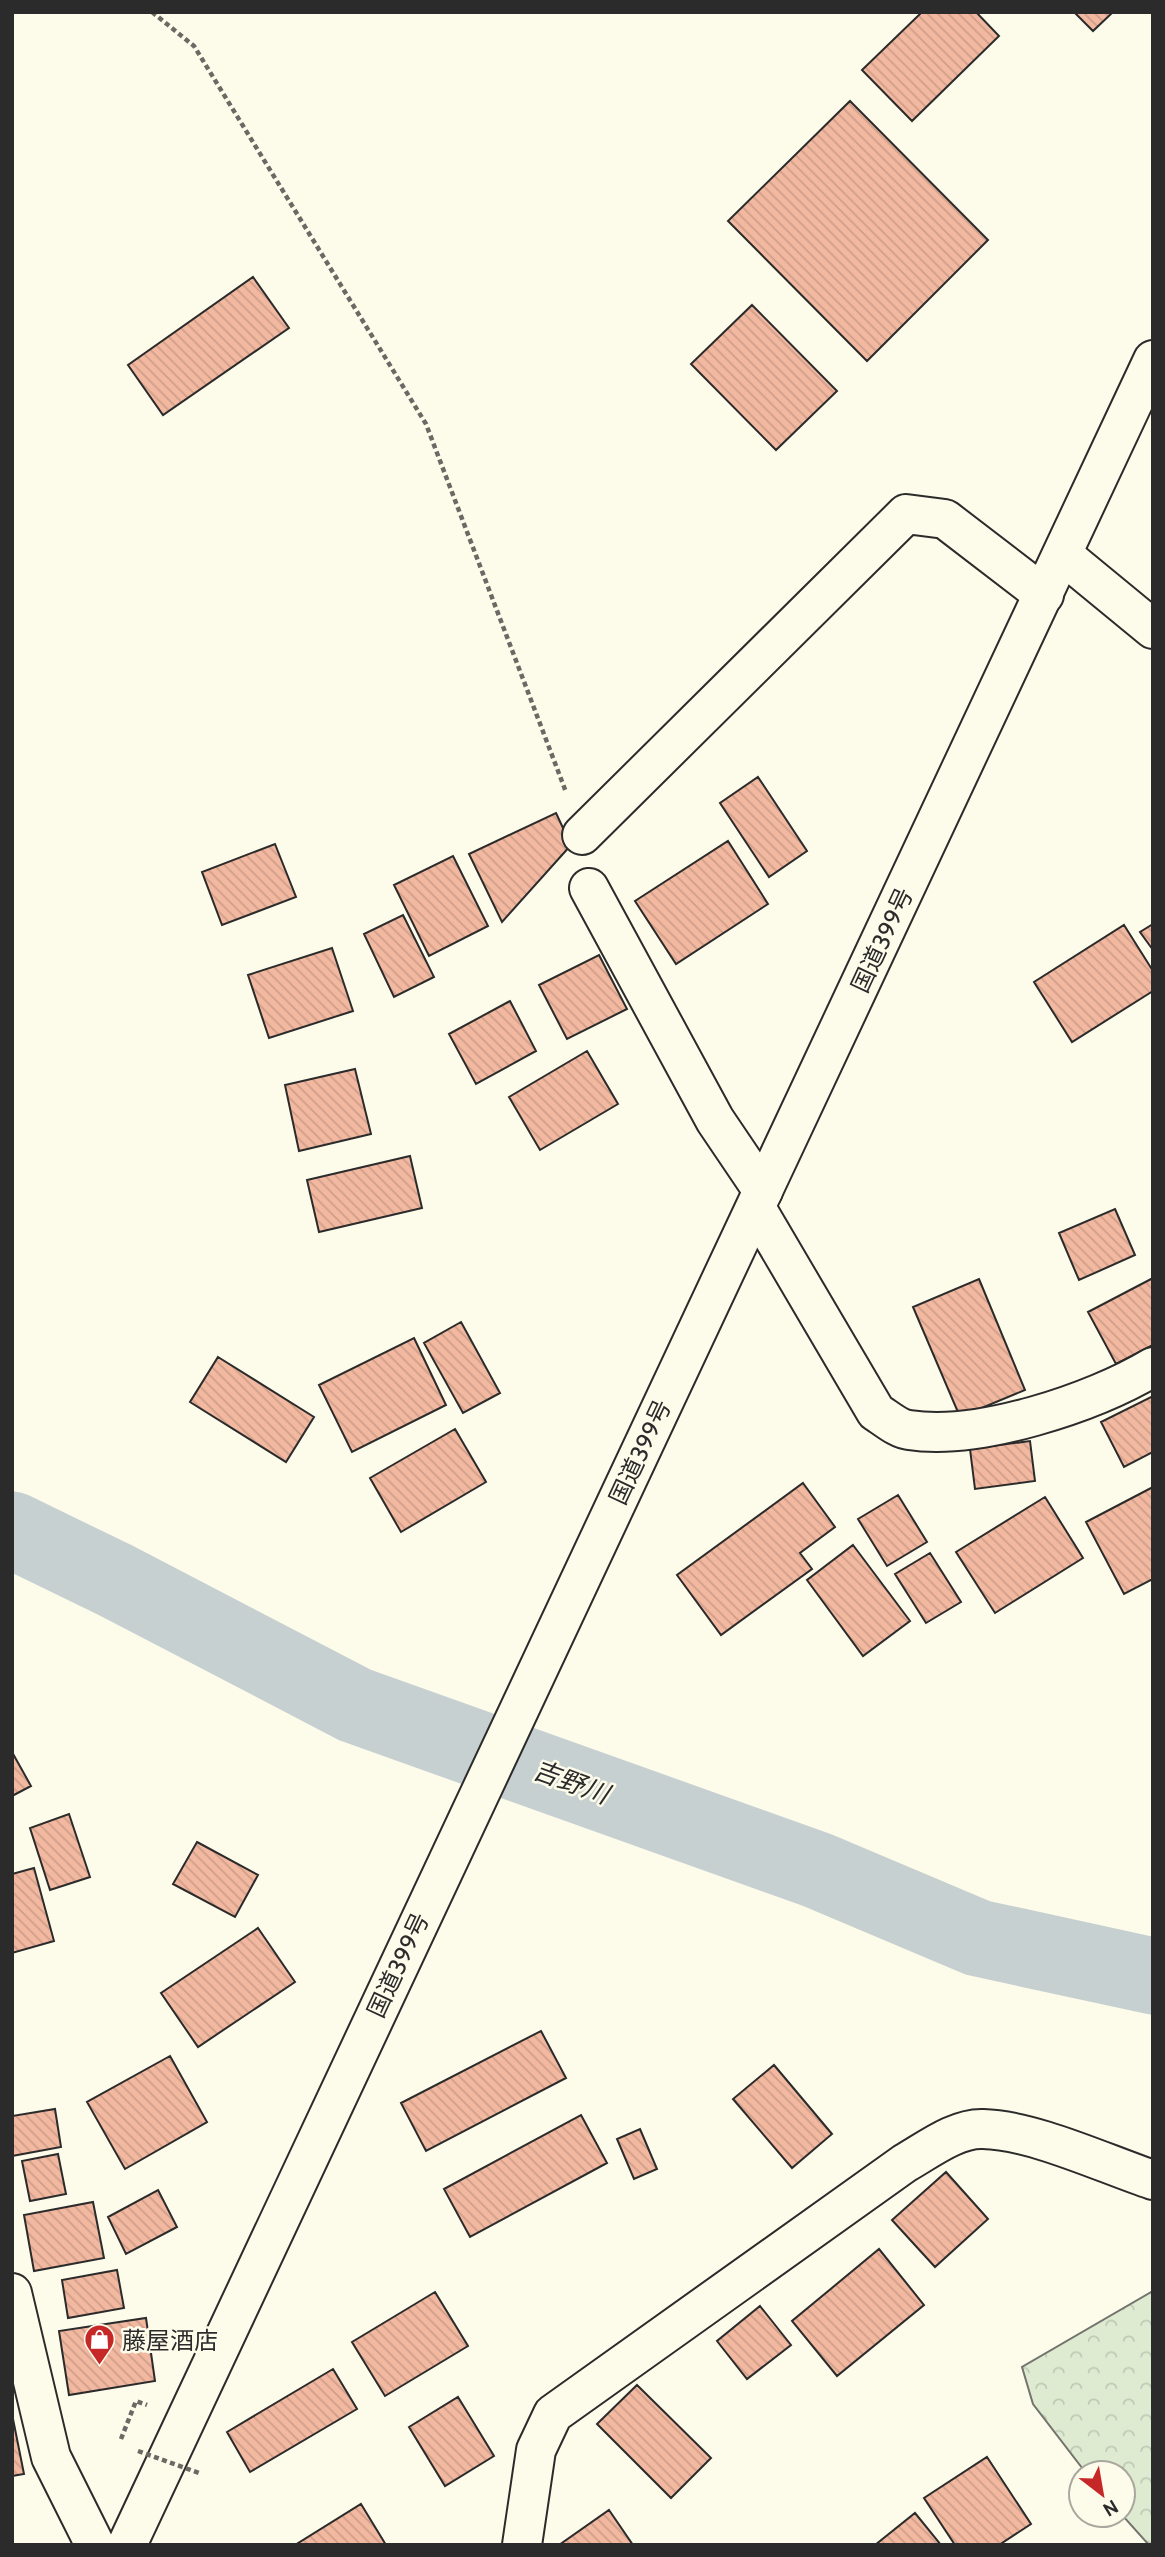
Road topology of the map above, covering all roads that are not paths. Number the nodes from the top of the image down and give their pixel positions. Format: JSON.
{"nodes":[{"id":1,"x":1153,"y":360,"type":"edge"},
{"id":2,"x":1063,"y":555,"type":"junction"},
{"id":3,"x":1044,"y":595,"type":"junction"},
{"id":4,"x":1153,"y":629,"type":"edge"},
{"id":5,"x":582,"y":835,"type":"road end"},
{"id":6,"x":589,"y":888,"type":"dead end"},
{"id":7,"x":760,"y":1199,"type":"junction"},
{"id":8,"x":1153,"y":1367,"type":"edge"},
{"id":9,"x":1153,"y":2180,"type":"edge"},
{"id":10,"x":12,"y":2293,"type":"edge"},
{"id":11,"x":95,"y":2545,"type":"edge"},
{"id":12,"x":127,"y":2545,"type":"edge"},
{"id":13,"x":522,"y":2545,"type":"edge"}],
"edges":[{"from":1,"to":2,"type":"main road","name":"国道399号"},
{"from":2,"to":3,"type":"main road","name":"国道399号"},
{"from":2,"to":4,"type":"main road"},
{"from":3,"to":5,"type":"main road"},
{"from":3,"to":7,"type":"main road","name":"国道399号"},
{"from":6,"to":7,"type":"main road"},
{"from":7,"to":8,"type":"main road"},
{"from":7,"to":12,"type":"main road","name":"国道399号"},
{"from":9,"to":13,"type":"main road"},
{"from":10,"to":11,"type":"main road"}]}
